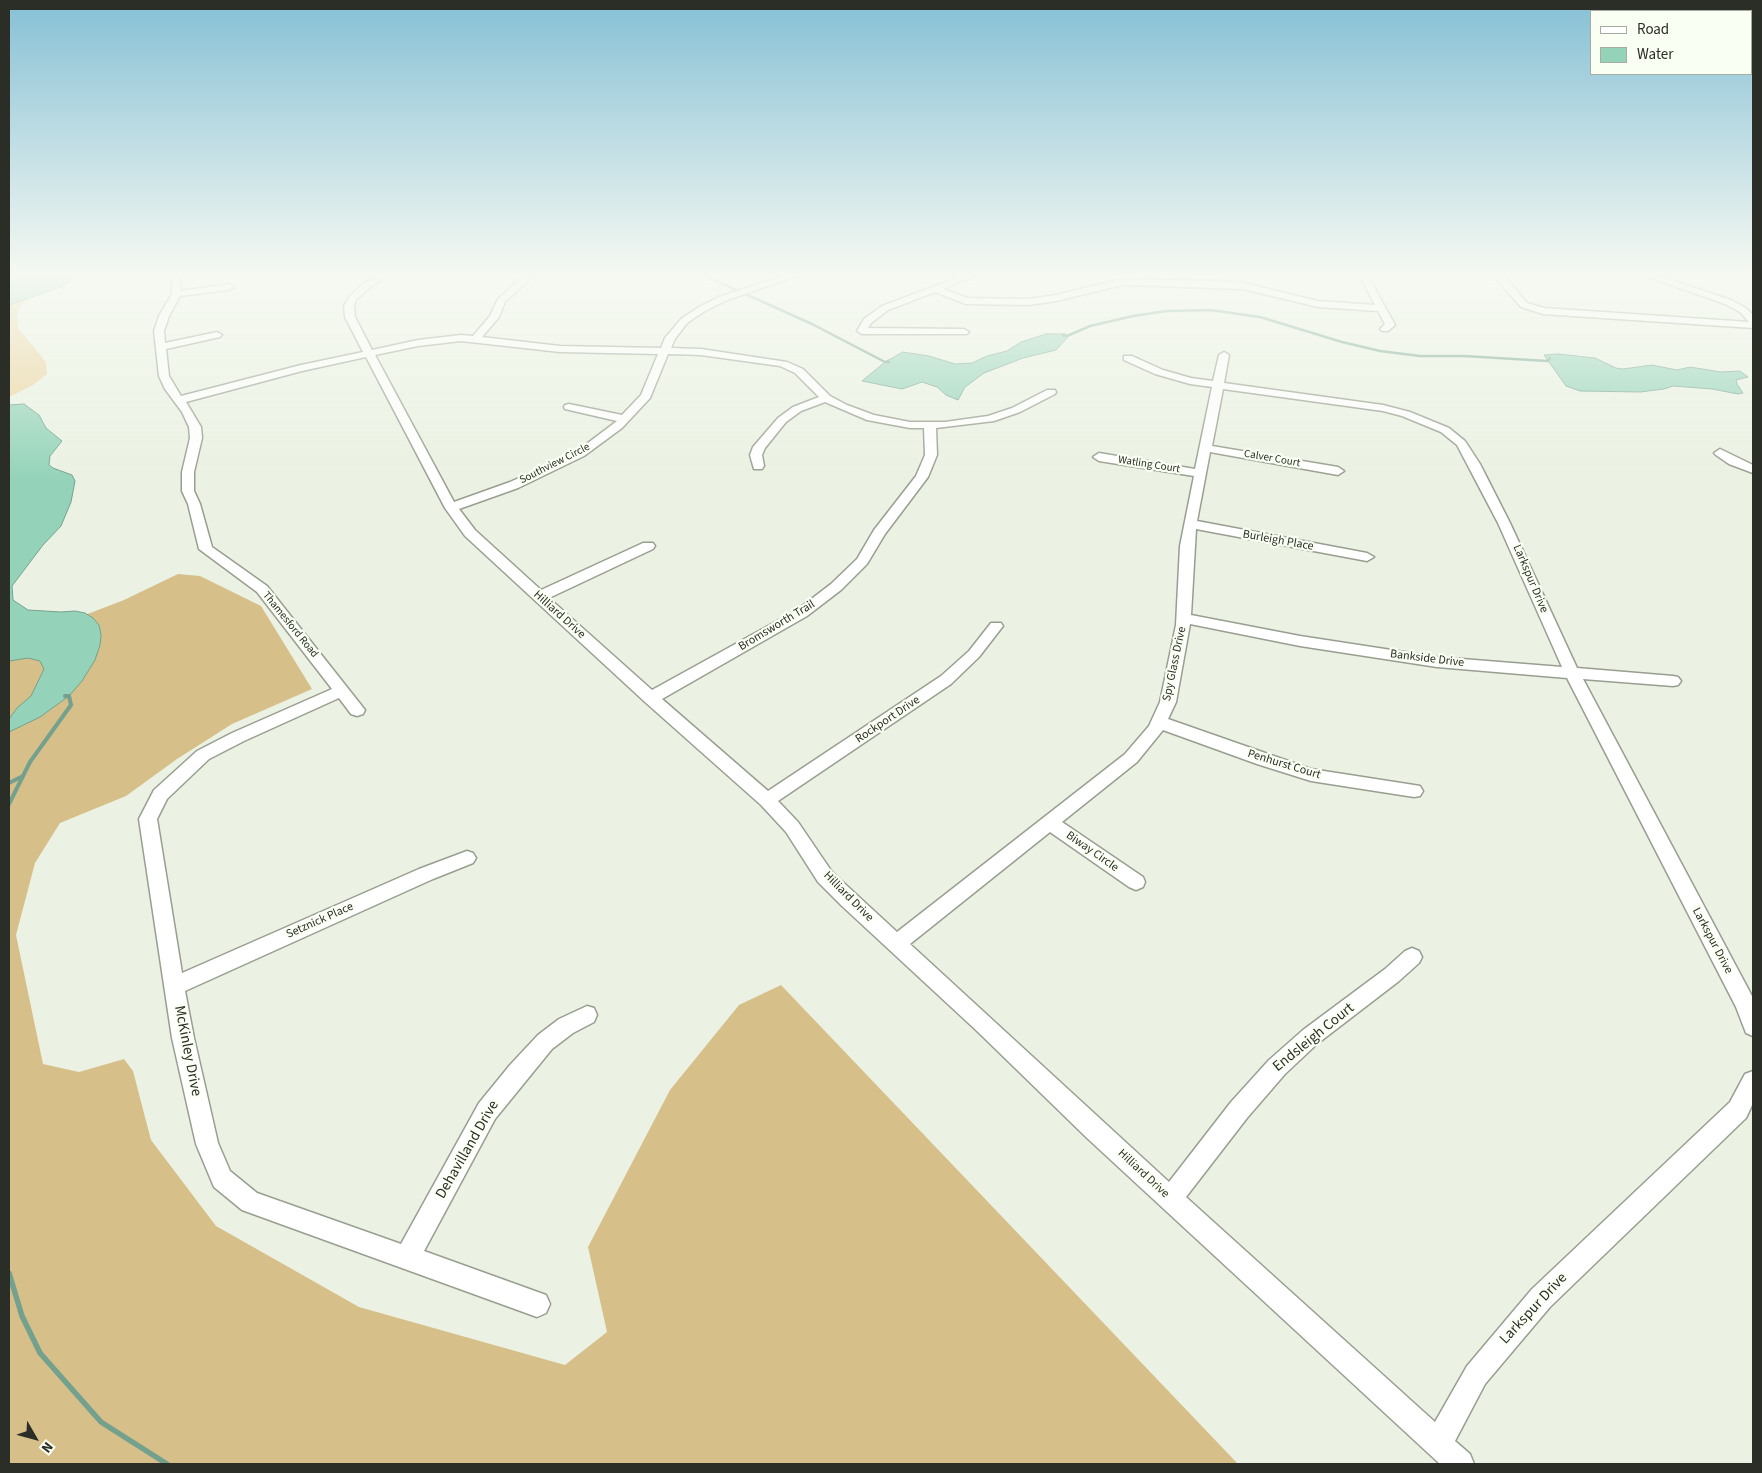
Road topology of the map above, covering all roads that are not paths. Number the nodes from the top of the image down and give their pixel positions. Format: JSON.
{"nodes":[{"id":1,"x":160,"y":343,"type":"edge"},
{"id":2,"x":181,"y":343,"type":"edge"},
{"id":3,"x":364,"y":343,"type":"edge"},
{"id":4,"x":421,"y":343,"type":"edge"},
{"id":5,"x":507,"y":343,"type":"edge"},
{"id":6,"x":669,"y":343,"type":"edge"},
{"id":7,"x":161,"y":347,"type":"junction"},
{"id":8,"x":664,"y":351,"type":"junction"},
{"id":9,"x":370,"y":354,"type":"junction"},
{"id":10,"x":1224,"y":355,"type":"dead end"},
{"id":11,"x":1128,"y":358,"type":"dead end"},
{"id":12,"x":1218,"y":384,"type":"junction"},
{"id":13,"x":1051,"y":392,"type":"dead end"},
{"id":14,"x":826,"y":398,"type":"junction"},
{"id":15,"x":180,"y":400,"type":"junction"},
{"id":16,"x":569,"y":407,"type":"dead end"},
{"id":17,"x":625,"y":419,"type":"junction"},
{"id":18,"x":930,"y":426,"type":"junction"},
{"id":19,"x":1205,"y":448,"type":"junction"},
{"id":20,"x":1720,"y":453,"type":"dead end"},
{"id":21,"x":1099,"y":457,"type":"dead end"},
{"id":22,"x":758,"y":466,"type":"dead end"},
{"id":23,"x":1753,"y":469,"type":"edge"},
{"id":24,"x":1338,"y":471,"type":"dead end"},
{"id":25,"x":1199,"y":473,"type":"junction"},
{"id":26,"x":451,"y":508,"type":"junction"},
{"id":27,"x":1190,"y":524,"type":"junction"},
{"id":28,"x":648,"y":546,"type":"dead end"},
{"id":29,"x":1367,"y":557,"type":"dead end"},
{"id":30,"x":539,"y":597,"type":"junction"},
{"id":31,"x":1184,"y":618,"type":"junction"},
{"id":32,"x":996,"y":626,"type":"dead end"},
{"id":33,"x":1573,"y":672,"type":"junction"},
{"id":34,"x":1673,"y":681,"type":"dead end"},
{"id":35,"x":342,"y":691,"type":"junction"},
{"id":36,"x":650,"y":698,"type":"junction"},
{"id":37,"x":357,"y":710,"type":"dead end"},
{"id":38,"x":1159,"y":722,"type":"junction"},
{"id":39,"x":1414,"y":791,"type":"dead end"},
{"id":40,"x":767,"y":800,"type":"junction"},
{"id":41,"x":1048,"y":822,"type":"junction"},
{"id":42,"x":467,"y":858,"type":"dead end"},
{"id":43,"x":1136,"y":882,"type":"dead end"},
{"id":44,"x":897,"y":943,"type":"junction"},
{"id":45,"x":1412,"y":957,"type":"dead end"},
{"id":46,"x":174,"y":986,"type":"junction"},
{"id":47,"x":587,"y":1015,"type":"dead end"},
{"id":48,"x":1753,"y":1026,"type":"edge"},
{"id":49,"x":1753,"y":1081,"type":"edge"},
{"id":50,"x":1170,"y":1199,"type":"junction"},
{"id":51,"x":407,"y":1258,"type":"junction"},
{"id":52,"x":537,"y":1304,"type":"dead end"},
{"id":53,"x":1438,"y":1444,"type":"junction"},
{"id":54,"x":1460,"y":1464,"type":"edge"}],
"edges":[{"from":1,"to":7,"type":"street","name":"Thamesford Road"},
{"from":2,"to":7,"type":"street"},
{"from":3,"to":9,"type":"street","name":"Hilliard Drive"},
{"from":4,"to":9,"type":"street"},
{"from":5,"to":8,"type":"street"},
{"from":6,"to":8,"type":"street","name":"Southview Circle"},
{"from":7,"to":15,"type":"street","name":"Thamesford Road"},
{"from":8,"to":14,"type":"street"},
{"from":8,"to":17,"type":"street","name":"Southview Circle"},
{"from":9,"to":15,"type":"street"},
{"from":9,"to":26,"type":"street","name":"Hilliard Drive"},
{"from":10,"to":12,"type":"street","name":"Spy Glass Drive"},
{"from":11,"to":12,"type":"street","name":"Larkspur Drive"},
{"from":12,"to":19,"type":"street","name":"Spy Glass Drive"},
{"from":12,"to":33,"type":"street","name":"Larkspur Drive"},
{"from":13,"to":18,"type":"street"},
{"from":14,"to":18,"type":"street"},
{"from":14,"to":22,"type":"street"},
{"from":15,"to":35,"type":"street","name":"Thamesford Road"},
{"from":16,"to":17,"type":"street"},
{"from":17,"to":26,"type":"street","name":"Southview Circle"},
{"from":18,"to":36,"type":"street","name":"Bromsworth Trail"},
{"from":19,"to":24,"type":"street","name":"Calver Court"},
{"from":19,"to":25,"type":"street","name":"Spy Glass Drive"},
{"from":20,"to":23,"type":"street"},
{"from":21,"to":25,"type":"street","name":"Watling Court"},
{"from":25,"to":27,"type":"street","name":"Spy Glass Drive"},
{"from":26,"to":30,"type":"street","name":"Hilliard Drive"},
{"from":27,"to":29,"type":"street","name":"Burleigh Place"},
{"from":27,"to":31,"type":"street","name":"Spy Glass Drive"},
{"from":28,"to":30,"type":"street"},
{"from":30,"to":36,"type":"street","name":"Hilliard Drive"},
{"from":31,"to":33,"type":"street","name":"Bankside Drive"},
{"from":31,"to":38,"type":"street","name":"Spy Glass Drive"},
{"from":32,"to":40,"type":"street","name":"Rockport Drive"},
{"from":33,"to":34,"type":"street","name":"Bankside Drive"},
{"from":33,"to":48,"type":"street","name":"Larkspur Drive"},
{"from":35,"to":37,"type":"street","name":"Thamesford Road"},
{"from":35,"to":46,"type":"street","name":"McKinley Drive"},
{"from":36,"to":40,"type":"street","name":"Hilliard Drive"},
{"from":38,"to":39,"type":"street","name":"Penhurst Court"},
{"from":38,"to":41,"type":"street","name":"Spy Glass Drive"},
{"from":40,"to":44,"type":"street","name":"Hilliard Drive"},
{"from":41,"to":43,"type":"street","name":"Biway Circle"},
{"from":41,"to":44,"type":"street","name":"Spy Glass Drive"},
{"from":42,"to":46,"type":"street","name":"Setznick Place"},
{"from":44,"to":50,"type":"street","name":"Hilliard Drive"},
{"from":45,"to":50,"type":"street","name":"Endsleigh Court"},
{"from":46,"to":51,"type":"street","name":"McKinley Drive"},
{"from":47,"to":51,"type":"street","name":"Dehavilland Drive"},
{"from":49,"to":53,"type":"street","name":"Larkspur Drive"},
{"from":50,"to":53,"type":"street","name":"Hilliard Drive"},
{"from":51,"to":52,"type":"street","name":"McKinley Drive"},
{"from":53,"to":54,"type":"street","name":"Hilliard Drive"}]}
